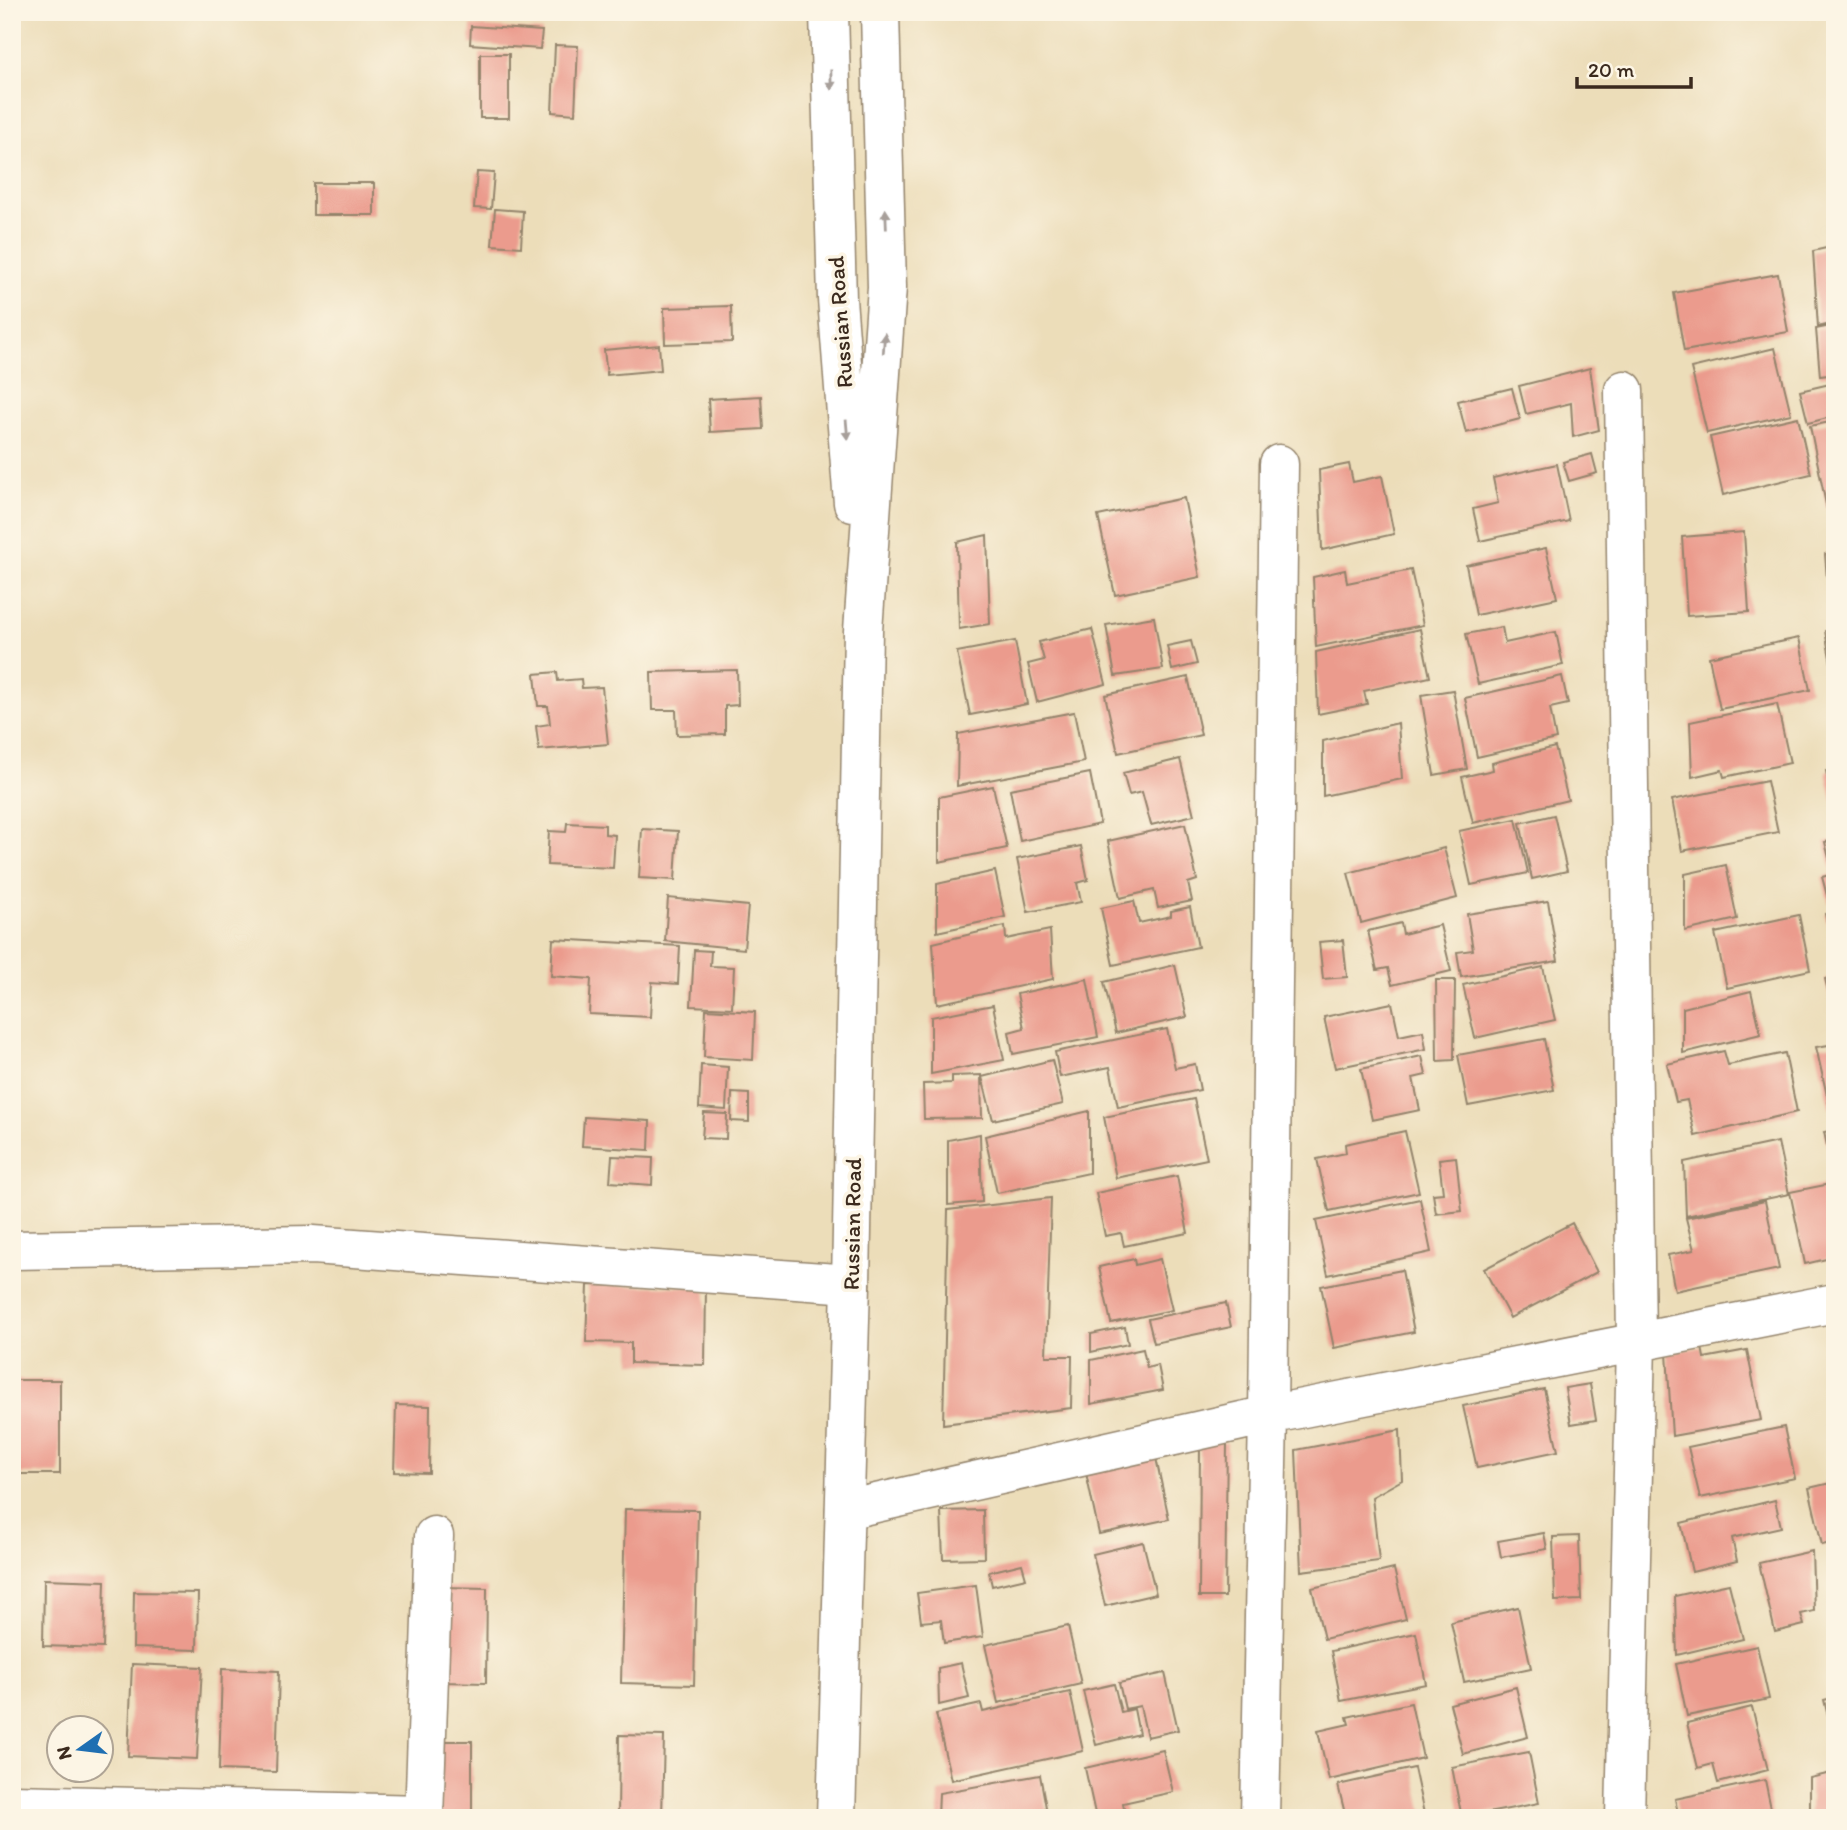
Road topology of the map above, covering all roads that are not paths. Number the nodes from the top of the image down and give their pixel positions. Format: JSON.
{"nodes":[{"id":1,"x":830,"y":12,"type":"edge"},
{"id":2,"x":880,"y":12,"type":"edge"},
{"id":3,"x":1624,"y":390,"type":"dead end"},
{"id":4,"x":1279,"y":464,"type":"dead end"},
{"id":5,"x":863,"y":631,"type":"junction"},
{"id":6,"x":12,"y":1250,"type":"edge"},
{"id":7,"x":851,"y":1284,"type":"junction"},
{"id":8,"x":1835,"y":1303,"type":"edge"},
{"id":9,"x":1636,"y":1342,"type":"junction"},
{"id":10,"x":1268,"y":1415,"type":"junction"},
{"id":11,"x":845,"y":1510,"type":"junction"},
{"id":12,"x":434,"y":1536,"type":"dead end"},
{"id":13,"x":12,"y":1804,"type":"edge"},
{"id":14,"x":424,"y":1816,"type":"edge"},
{"id":15,"x":836,"y":1818,"type":"edge"},
{"id":16,"x":1260,"y":1818,"type":"edge"},
{"id":17,"x":1625,"y":1818,"type":"edge"}],
"edges":[{"from":1,"to":5,"type":"street","name":"Russian Road","one_way":true},
{"from":5,"to":2,"type":"street","name":"Russian Road","one_way":true},
{"from":3,"to":9,"type":"street"},
{"from":4,"to":10,"type":"street"},
{"from":5,"to":7,"type":"street","name":"Russian Road"},
{"from":6,"to":7,"type":"street"},
{"from":7,"to":11,"type":"street","name":"Russian Road"},
{"from":8,"to":9,"type":"street"},
{"from":9,"to":10,"type":"street"},
{"from":9,"to":17,"type":"street"},
{"from":10,"to":11,"type":"street"},
{"from":10,"to":16,"type":"street"},
{"from":11,"to":15,"type":"street","name":"Russian Road"},
{"from":12,"to":14,"type":"street"},
{"from":13,"to":14,"type":"street"}]}
